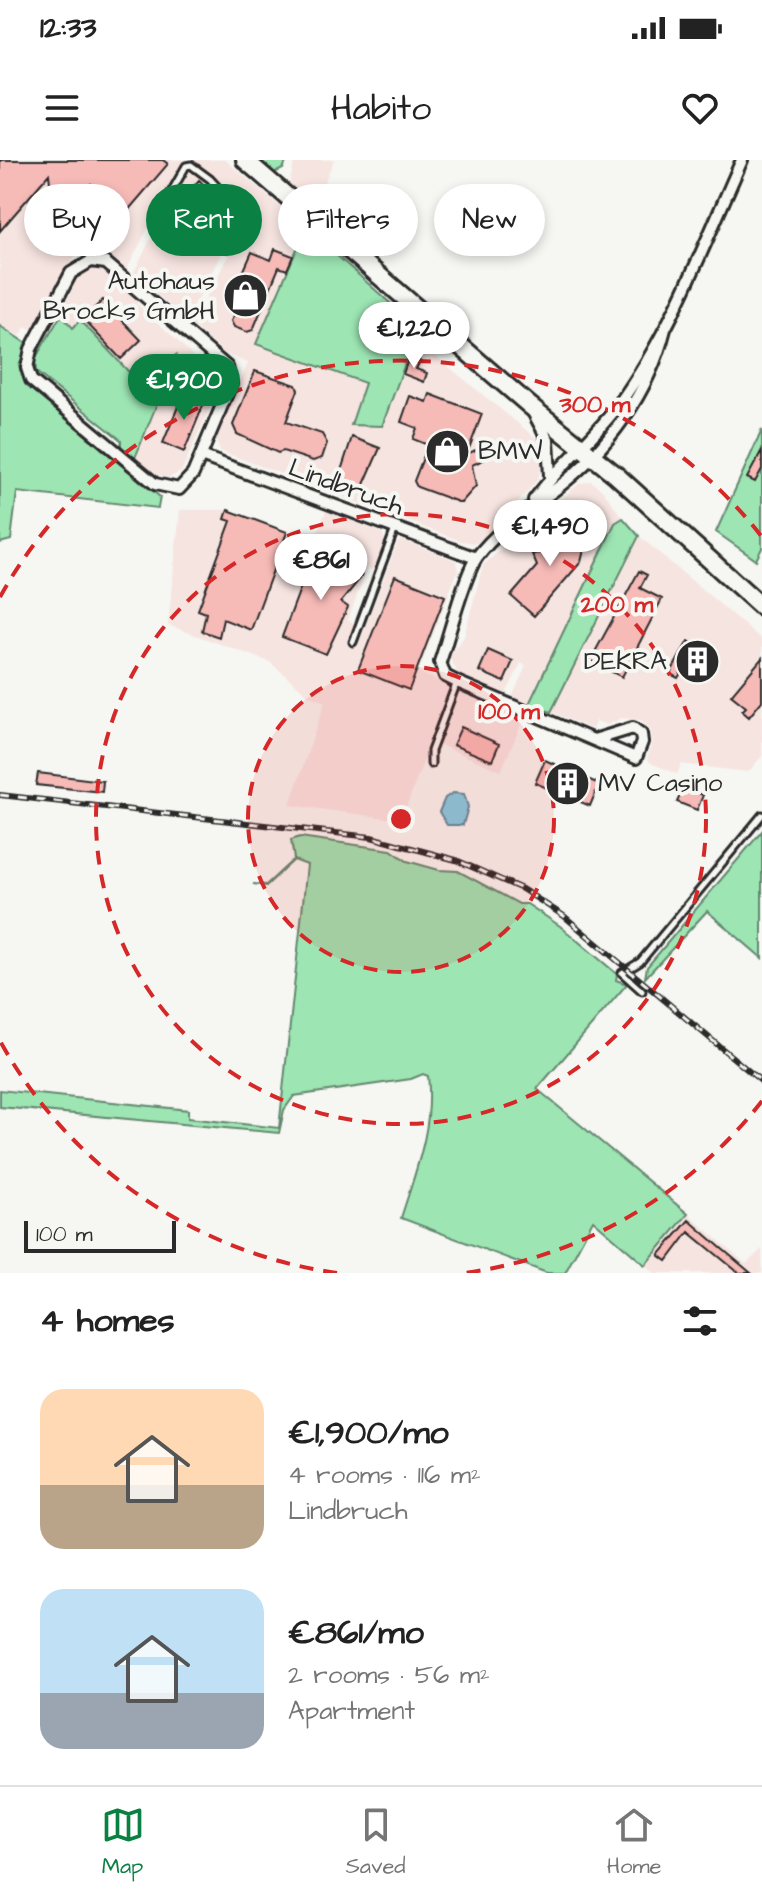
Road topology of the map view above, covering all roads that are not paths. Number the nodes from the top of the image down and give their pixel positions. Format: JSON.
{"nodes":[{"id":1,"x":245,"y":160,"type":"edge"},
{"id":2,"x":742,"y":160,"type":"edge"},
{"id":3,"x":176,"y":184,"type":"edge"},
{"id":4,"x":215,"y":184,"type":"edge"},
{"id":5,"x":529,"y":405,"type":"junction"},
{"id":6,"x":586,"y":451,"type":"junction"},
{"id":7,"x":201,"y":456,"type":"junction"},
{"id":8,"x":550,"y":478,"type":"junction"},
{"id":9,"x":528,"y":508,"type":"junction"},
{"id":10,"x":396,"y":528,"type":"junction"},
{"id":11,"x":476,"y":558,"type":"junction"},
{"id":12,"x":762,"y":607,"type":"edge"},
{"id":13,"x":353,"y":642,"type":"dead end"},
{"id":14,"x":457,"y":682,"type":"junction"},
{"id":15,"x":594,"y":740,"type":"junction"},
{"id":16,"x":431,"y":764,"type":"dead end"},
{"id":17,"x":762,"y":815,"type":"edge"},
{"id":18,"x":642,"y":991,"type":"dead end"}],
"edges":[{"from":1,"to":5,"type":"main road"},
{"from":2,"to":6,"type":"street"},
{"from":3,"to":4,"type":"lane"},
{"from":5,"to":6,"type":"main road"},
{"from":5,"to":8,"type":"street"},
{"from":6,"to":8,"type":"street"},
{"from":6,"to":9,"type":"street"},
{"from":6,"to":12,"type":"main road"},
{"from":7,"to":7,"type":"street"},
{"from":7,"to":10,"type":"street","name":"Lindbruch"},
{"from":8,"to":9,"type":"street"},
{"from":9,"to":11,"type":"street"},
{"from":10,"to":11,"type":"street","name":"Lindbruch"},
{"from":10,"to":13,"type":"lane"},
{"from":11,"to":14,"type":"street"},
{"from":14,"to":15,"type":"street"},
{"from":14,"to":16,"type":"lane"},
{"from":15,"to":15,"type":"street"},
{"from":17,"to":18,"type":"lane"}]}
